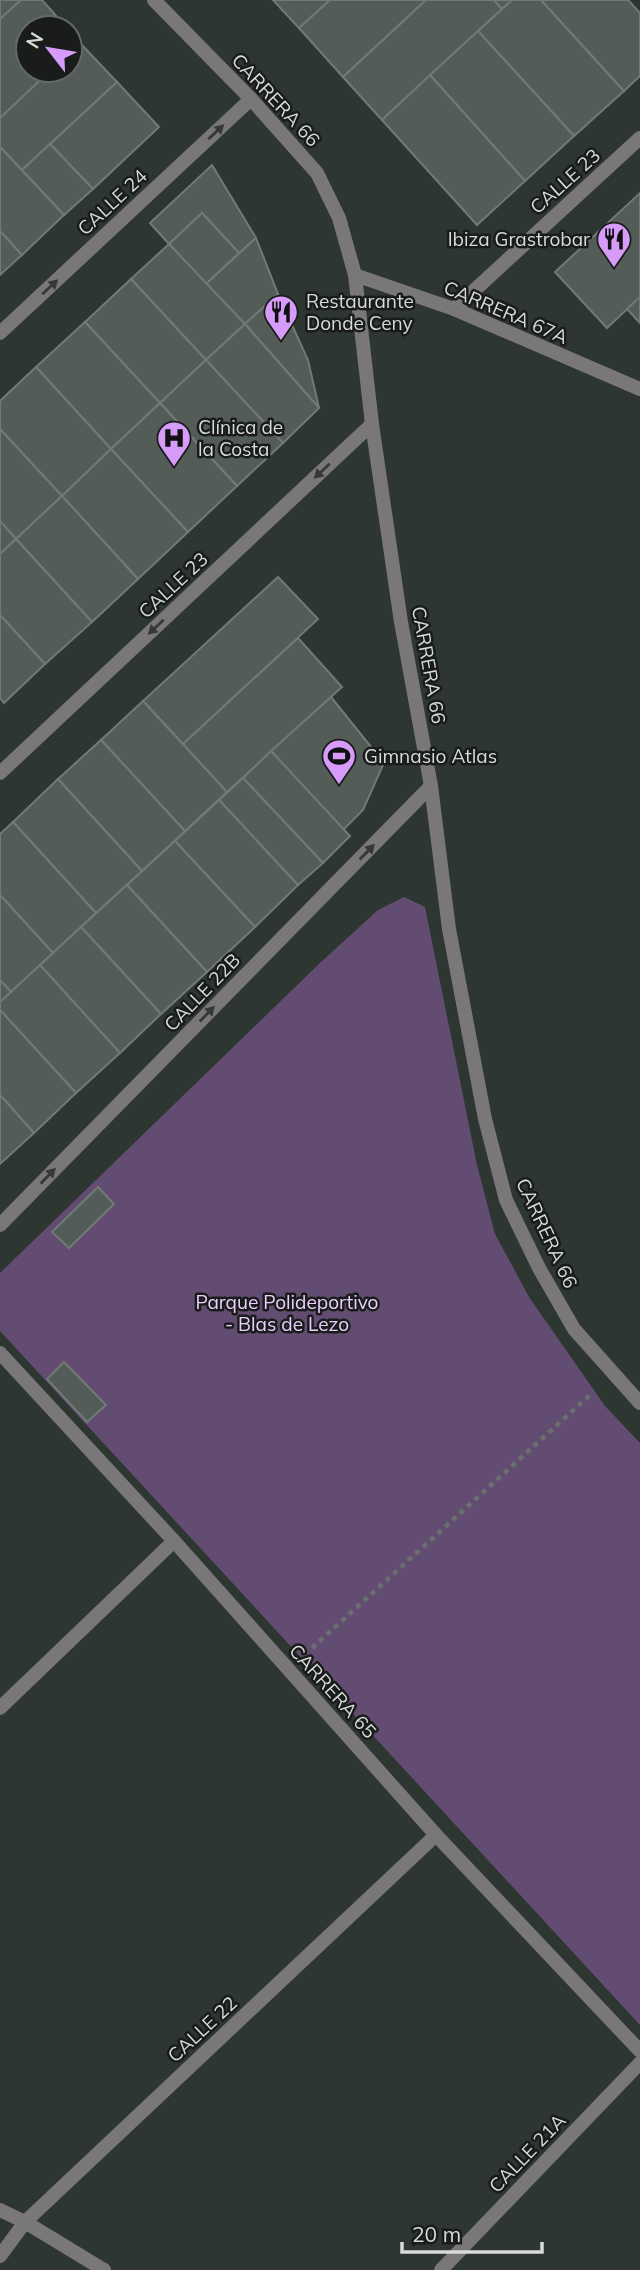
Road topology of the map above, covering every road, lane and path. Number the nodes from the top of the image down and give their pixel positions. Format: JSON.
{"nodes":[{"id":1,"x":154,"y":0,"type":"edge"},
{"id":2,"x":251,"y":99,"type":"junction"},
{"id":3,"x":640,"y":138,"type":"edge"},
{"id":4,"x":355,"y":275,"type":"junction"},
{"id":5,"x":454,"y":309,"type":"junction"},
{"id":6,"x":0,"y":333,"type":"edge"},
{"id":7,"x":640,"y":390,"type":"edge"},
{"id":8,"x":372,"y":424,"type":"junction"},
{"id":9,"x":0,"y":773,"type":"edge"},
{"id":10,"x":431,"y":786,"type":"junction"},
{"id":11,"x":0,"y":1225,"type":"edge"},
{"id":12,"x":0,"y":1353,"type":"edge"},
{"id":13,"x":613,"y":1374,"type":"junction"},
{"id":14,"x":640,"y":1403,"type":"edge"},
{"id":15,"x":174,"y":1541,"type":"junction"},
{"id":16,"x":288,"y":1670,"type":"junction"},
{"id":17,"x":0,"y":1708,"type":"edge"},
{"id":18,"x":436,"y":1835,"type":"junction"},
{"id":19,"x":640,"y":2051,"type":"edge"},
{"id":20,"x":640,"y":2063,"type":"edge"},
{"id":21,"x":0,"y":2210,"type":"edge"},
{"id":22,"x":25,"y":2222,"type":"junction"},
{"id":23,"x":0,"y":2256,"type":"edge"},
{"id":24,"x":104,"y":2270,"type":"edge"},
{"id":25,"x":441,"y":2270,"type":"edge"}],
"edges":[{"from":1,"to":2,"type":"street","name":"CARRERA 66"},
{"from":2,"to":4,"type":"street","name":"CARRERA 66"},
{"from":6,"to":2,"type":"street","name":"CALLE 24","one_way":true},
{"from":3,"to":5,"type":"street","name":"CALLE 23"},
{"from":4,"to":5,"type":"street","name":"CARRERA 67A"},
{"from":4,"to":8,"type":"street","name":"CARRERA 66"},
{"from":5,"to":7,"type":"street","name":"CARRERA 67A"},
{"from":8,"to":9,"type":"street","name":"CALLE 23","one_way":true},
{"from":8,"to":10,"type":"street","name":"CARRERA 66"},
{"from":11,"to":10,"type":"street","name":"CALLE 22B","one_way":true},
{"from":10,"to":13,"type":"street","name":"CARRERA 66"},
{"from":12,"to":15,"type":"street","name":"CARRERA 65"},
{"from":13,"to":14,"type":"street","name":"CARRERA 66"},
{"from":13,"to":16,"type":"path"},
{"from":15,"to":16,"type":"street","name":"CARRERA 65"},
{"from":15,"to":17,"type":"street"},
{"from":16,"to":18,"type":"street","name":"CARRERA 65"},
{"from":18,"to":19,"type":"street","name":"CARRERA 65"},
{"from":18,"to":22,"type":"street","name":"CALLE 22"},
{"from":20,"to":25,"type":"street","name":"CALLE 21A"},
{"from":21,"to":22,"type":"street"},
{"from":22,"to":23,"type":"street","name":"CALLE 22"},
{"from":22,"to":24,"type":"street"}]}
